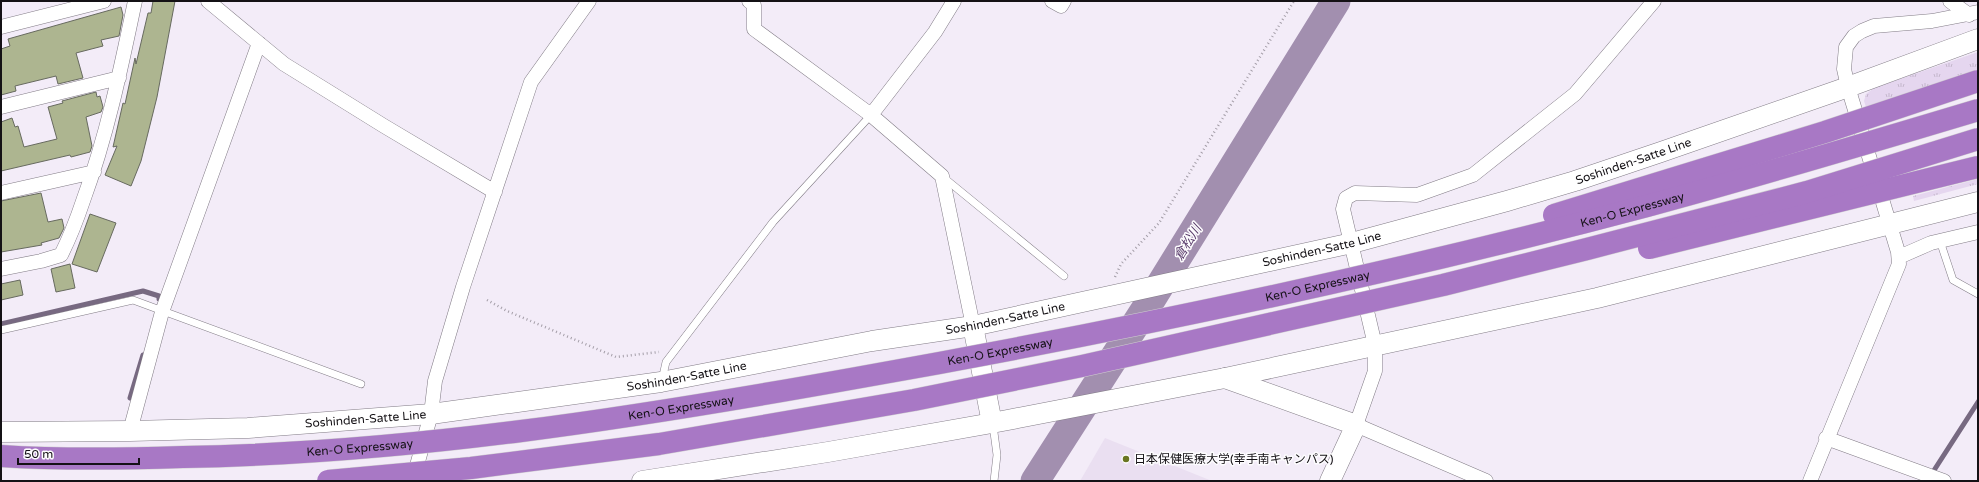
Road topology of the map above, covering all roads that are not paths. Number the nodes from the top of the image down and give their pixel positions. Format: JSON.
{"nodes":[{"id":1,"x":104,"y":1,"type":"edge"},
{"id":2,"x":135,"y":1,"type":"edge"},
{"id":3,"x":208,"y":1,"type":"edge"},
{"id":4,"x":590,"y":1,"type":"edge"},
{"id":5,"x":749,"y":1,"type":"edge"},
{"id":6,"x":954,"y":1,"type":"edge"},
{"id":7,"x":1052,"y":1,"type":"edge"},
{"id":8,"x":1064,"y":1,"type":"edge"},
{"id":9,"x":1654,"y":1,"type":"edge"},
{"id":10,"x":1950,"y":1,"type":"edge"},
{"id":11,"x":1973,"y":13,"type":"edge"},
{"id":12,"x":1,"y":27,"type":"edge"},
{"id":13,"x":1978,"y":39,"type":"edge"},
{"id":14,"x":259,"y":43,"type":"junction"},
{"id":15,"x":119,"y":78,"type":"junction"},
{"id":16,"x":1978,"y":80,"type":"edge"},
{"id":17,"x":1848,"y":87,"type":"junction"},
{"id":18,"x":1,"y":107,"type":"edge"},
{"id":19,"x":1978,"y":110,"type":"edge"},
{"id":20,"x":871,"y":116,"type":"junction"},
{"id":21,"x":1978,"y":139,"type":"edge"},
{"id":22,"x":1978,"y":167,"type":"edge"},
{"id":23,"x":94,"y":172,"type":"junction"},
{"id":24,"x":942,"y":176,"type":"junction"},
{"id":25,"x":494,"y":192,"type":"junction"},
{"id":26,"x":1,"y":193,"type":"edge"},
{"id":27,"x":1978,"y":202,"type":"edge"},
{"id":28,"x":1889,"y":225,"type":"junction"},
{"id":29,"x":1978,"y":232,"type":"edge"},
{"id":30,"x":1940,"y":241,"type":"junction"},
{"id":31,"x":1352,"y":243,"type":"junction"},
{"id":32,"x":1470,"y":250,"type":"junction"},
{"id":33,"x":1899,"y":257,"type":"junction"},
{"id":34,"x":1,"y":269,"type":"edge"},
{"id":35,"x":1064,"y":276,"type":"dead end"},
{"id":36,"x":1443,"y":285,"type":"junction"},
{"id":37,"x":1978,"y":294,"type":"edge"},
{"id":38,"x":162,"y":312,"type":"junction"},
{"id":39,"x":973,"y":326,"type":"junction"},
{"id":40,"x":1,"y":330,"type":"edge"},
{"id":41,"x":1375,"y":345,"type":"junction"},
{"id":42,"x":1225,"y":378,"type":"junction"},
{"id":43,"x":661,"y":382,"type":"junction"},
{"id":44,"x":361,"y":384,"type":"dead end"},
{"id":45,"x":430,"y":414,"type":"junction"},
{"id":46,"x":992,"y":423,"type":"junction"},
{"id":47,"x":1356,"y":425,"type":"junction"},
{"id":48,"x":130,"y":431,"type":"junction"},
{"id":49,"x":1,"y":432,"type":"edge"},
{"id":50,"x":1826,"y":438,"type":"junction"},
{"id":51,"x":1,"y":456,"type":"edge"},
{"id":52,"x":328,"y":481,"type":"edge"},
{"id":53,"x":413,"y":481,"type":"edge"},
{"id":54,"x":642,"y":481,"type":"edge"},
{"id":55,"x":994,"y":481,"type":"edge"},
{"id":56,"x":1330,"y":481,"type":"edge"},
{"id":57,"x":1486,"y":481,"type":"edge"},
{"id":58,"x":1810,"y":481,"type":"edge"},
{"id":59,"x":1944,"y":481,"type":"edge"}],
"edges":[{"from":1,"to":12,"type":"street"},
{"from":2,"to":15,"type":"street"},
{"from":3,"to":14,"type":"street"},
{"from":4,"to":25,"type":"street"},
{"from":5,"to":20,"type":"street"},
{"from":6,"to":20,"type":"street"},
{"from":7,"to":8,"type":"street"},
{"from":9,"to":31,"type":"street"},
{"from":10,"to":11,"type":"street"},
{"from":11,"to":17,"type":"street"},
{"from":13,"to":17,"type":"main road","name":"Soshinden-Satte Line"},
{"from":14,"to":25,"type":"street"},
{"from":14,"to":38,"type":"street"},
{"from":15,"to":18,"type":"street"},
{"from":15,"to":23,"type":"street"},
{"from":16,"to":32,"type":"highway","bridge":true},
{"from":17,"to":28,"type":"street"},
{"from":17,"to":31,"type":"main road","name":"Soshinden-Satte Line"},
{"from":19,"to":32,"type":"highway","name":"Ken-O Expressway","bridge":true},
{"from":20,"to":24,"type":"street"},
{"from":20,"to":43,"type":"lane"},
{"from":21,"to":36,"type":"highway","bridge":true},
{"from":22,"to":36,"type":"highway","bridge":true},
{"from":23,"to":26,"type":"street"},
{"from":23,"to":34,"type":"street"},
{"from":24,"to":35,"type":"lane"},
{"from":24,"to":39,"type":"street"},
{"from":25,"to":45,"type":"street"},
{"from":27,"to":28,"type":"main road"},
{"from":28,"to":33,"type":"street"},
{"from":28,"to":41,"type":"main road"},
{"from":29,"to":30,"type":"street"},
{"from":30,"to":33,"type":"street"},
{"from":30,"to":37,"type":"lane"},
{"from":31,"to":39,"type":"main road","name":"Soshinden-Satte Line"},
{"from":31,"to":41,"type":"street"},
{"from":32,"to":51,"type":"highway","name":"Ken-O Expressway","bridge":true},
{"from":33,"to":50,"type":"street"},
{"from":36,"to":52,"type":"highway","bridge":true},
{"from":38,"to":40,"type":"lane"},
{"from":38,"to":44,"type":"lane"},
{"from":38,"to":48,"type":"street"},
{"from":39,"to":43,"type":"main road","name":"Soshinden-Satte Line"},
{"from":39,"to":46,"type":"main road"},
{"from":41,"to":42,"type":"main road"},
{"from":41,"to":47,"type":"street"},
{"from":42,"to":46,"type":"main road"},
{"from":42,"to":47,"type":"main road"},
{"from":43,"to":45,"type":"main road","name":"Soshinden-Satte Line"},
{"from":45,"to":48,"type":"main road","name":"Soshinden-Satte Line"},
{"from":45,"to":53,"type":"street"},
{"from":46,"to":54,"type":"main road"},
{"from":46,"to":55,"type":"lane"},
{"from":47,"to":56,"type":"main road"},
{"from":47,"to":57,"type":"street"},
{"from":48,"to":49,"type":"main road","name":"Soshinden-Satte Line"},
{"from":50,"to":58,"type":"street"},
{"from":50,"to":59,"type":"street"}]}
